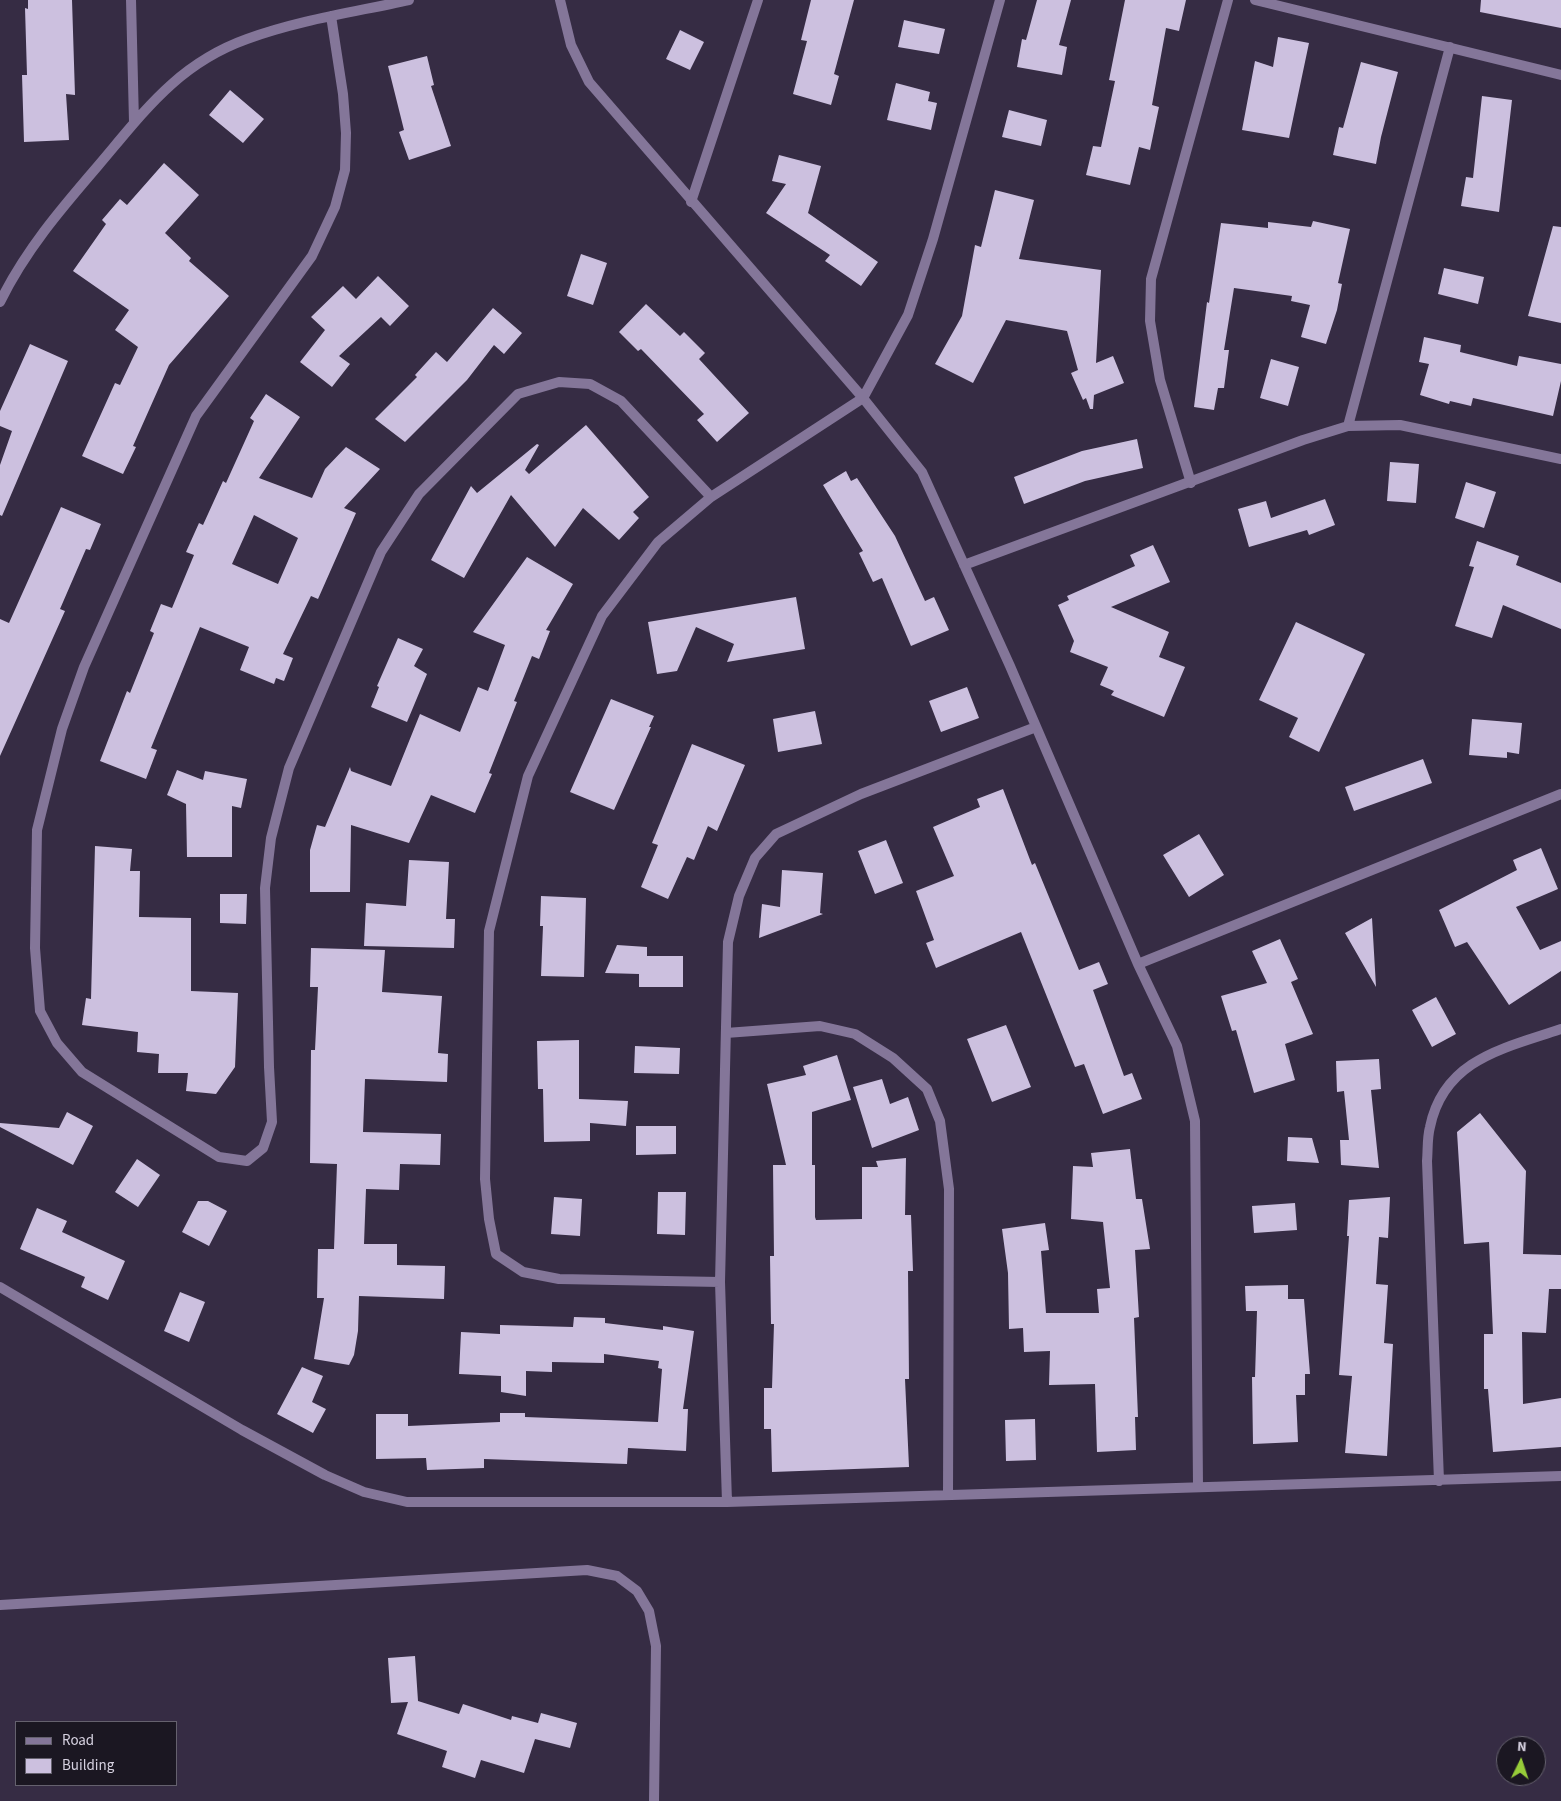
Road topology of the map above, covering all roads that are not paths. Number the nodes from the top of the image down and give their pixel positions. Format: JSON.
{"nodes":[{"id":1,"x":131,"y":0,"type":"edge"},
{"id":2,"x":409,"y":0,"type":"edge"},
{"id":3,"x":560,"y":0,"type":"edge"},
{"id":4,"x":758,"y":0,"type":"edge"},
{"id":5,"x":1000,"y":0,"type":"edge"},
{"id":6,"x":1228,"y":0,"type":"edge"},
{"id":7,"x":1255,"y":0,"type":"edge"},
{"id":8,"x":331,"y":16,"type":"junction"},
{"id":9,"x":1450,"y":47,"type":"junction"},
{"id":10,"x":1561,"y":75,"type":"edge"},
{"id":11,"x":134,"y":122,"type":"junction"},
{"id":12,"x":691,"y":202,"type":"junction"},
{"id":13,"x":0,"y":302,"type":"edge"},
{"id":14,"x":863,"y":398,"type":"junction"},
{"id":15,"x":1348,"y":426,"type":"junction"},
{"id":16,"x":1561,"y":459,"type":"edge"},
{"id":17,"x":1191,"y":483,"type":"junction"},
{"id":18,"x":711,"y":497,"type":"junction"},
{"id":19,"x":964,"y":565,"type":"junction"},
{"id":20,"x":1036,"y":727,"type":"junction"},
{"id":21,"x":1561,"y":794,"type":"edge"},
{"id":22,"x":1138,"y":964,"type":"junction"},
{"id":23,"x":1561,"y":1028,"type":"edge"},
{"id":24,"x":726,"y":1033,"type":"junction"},
{"id":25,"x":720,"y":1282,"type":"junction"},
{"id":26,"x":0,"y":1287,"type":"edge"},
{"id":27,"x":1561,"y":1476,"type":"edge"},
{"id":28,"x":1439,"y":1481,"type":"junction"},
{"id":29,"x":1198,"y":1486,"type":"junction"},
{"id":30,"x":948,"y":1495,"type":"junction"},
{"id":31,"x":727,"y":1502,"type":"junction"},
{"id":32,"x":0,"y":1605,"type":"edge"},
{"id":33,"x":654,"y":1801,"type":"edge"}],
"edges":[{"from":1,"to":11,"type":"street"},
{"from":2,"to":8,"type":"street"},
{"from":3,"to":12,"type":"street"},
{"from":4,"to":12,"type":"street"},
{"from":5,"to":14,"type":"street"},
{"from":6,"to":17,"type":"street"},
{"from":7,"to":9,"type":"street"},
{"from":8,"to":11,"type":"street"},
{"from":8,"to":18,"type":"street"},
{"from":9,"to":10,"type":"street"},
{"from":9,"to":15,"type":"street"},
{"from":11,"to":13,"type":"street"},
{"from":12,"to":14,"type":"street"},
{"from":14,"to":18,"type":"street"},
{"from":14,"to":19,"type":"street"},
{"from":15,"to":16,"type":"street"},
{"from":15,"to":17,"type":"street"},
{"from":17,"to":19,"type":"street"},
{"from":18,"to":25,"type":"street"},
{"from":19,"to":20,"type":"street"},
{"from":20,"to":22,"type":"street"},
{"from":20,"to":24,"type":"street"},
{"from":21,"to":22,"type":"street"},
{"from":22,"to":29,"type":"street"},
{"from":23,"to":28,"type":"street"},
{"from":24,"to":25,"type":"street"},
{"from":24,"to":30,"type":"street"},
{"from":25,"to":31,"type":"street"},
{"from":26,"to":31,"type":"street"},
{"from":27,"to":28,"type":"street"},
{"from":28,"to":29,"type":"street"},
{"from":29,"to":30,"type":"street"},
{"from":30,"to":31,"type":"street"},
{"from":32,"to":33,"type":"street"}]}
